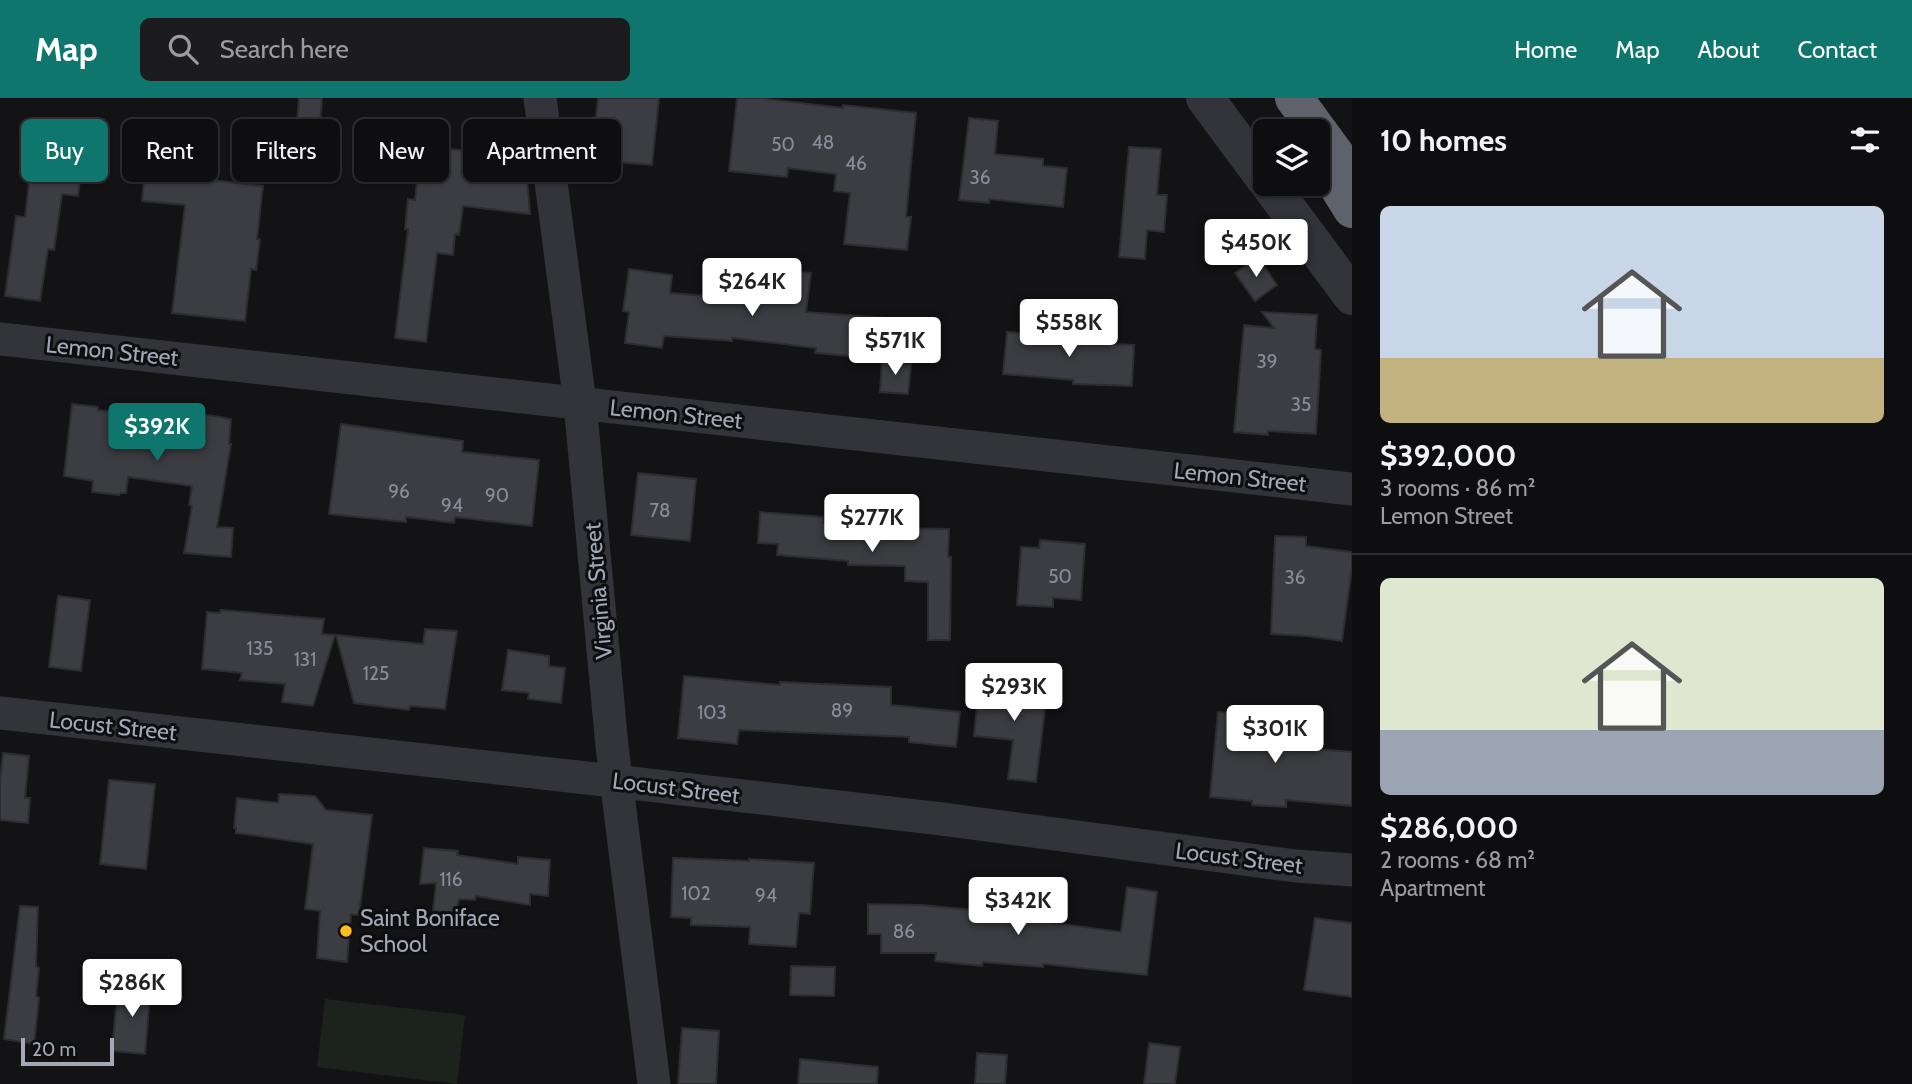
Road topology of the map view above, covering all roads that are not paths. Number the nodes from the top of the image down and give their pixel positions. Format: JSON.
{"nodes":[{"id":1,"x":540,"y":98,"type":"edge"},
{"id":2,"x":1205,"y":98,"type":"edge"},
{"id":3,"x":1283,"y":98,"type":"edge"},
{"id":4,"x":1294,"y":98,"type":"edge"},
{"id":5,"x":1296,"y":119,"type":"edge"},
{"id":6,"x":1253,"y":163,"type":"edge"},
{"id":7,"x":1330,"y":173,"type":"edge"},
{"id":8,"x":1352,"y":177,"type":"edge"},
{"id":9,"x":1278,"y":196,"type":"edge"},
{"id":10,"x":1352,"y":209,"type":"edge"},
{"id":11,"x":1352,"y":296,"type":"edge"},
{"id":12,"x":0,"y":339,"type":"edge"},
{"id":13,"x":580,"y":403,"type":"junction"},
{"id":14,"x":1352,"y":489,"type":"edge"},
{"id":15,"x":0,"y":713,"type":"edge"},
{"id":16,"x":618,"y":782,"type":"junction"},
{"id":17,"x":1352,"y":870,"type":"edge"},
{"id":18,"x":654,"y":1084,"type":"edge"}],
"edges":[{"from":1,"to":13,"type":"street","name":"Virginia Street"},
{"from":2,"to":6,"type":"street"},
{"from":3,"to":5,"type":"highway"},
{"from":4,"to":8,"type":"highway"},
{"from":7,"to":10,"type":"highway"},
{"from":9,"to":11,"type":"street"},
{"from":12,"to":13,"type":"street","name":"Lemon Street"},
{"from":13,"to":14,"type":"street","name":"Lemon Street"},
{"from":13,"to":16,"type":"street","name":"Virginia Street"},
{"from":15,"to":16,"type":"street","name":"Locust Street"},
{"from":16,"to":17,"type":"street","name":"Locust Street"},
{"from":16,"to":18,"type":"street","name":"Virginia Street"}]}
